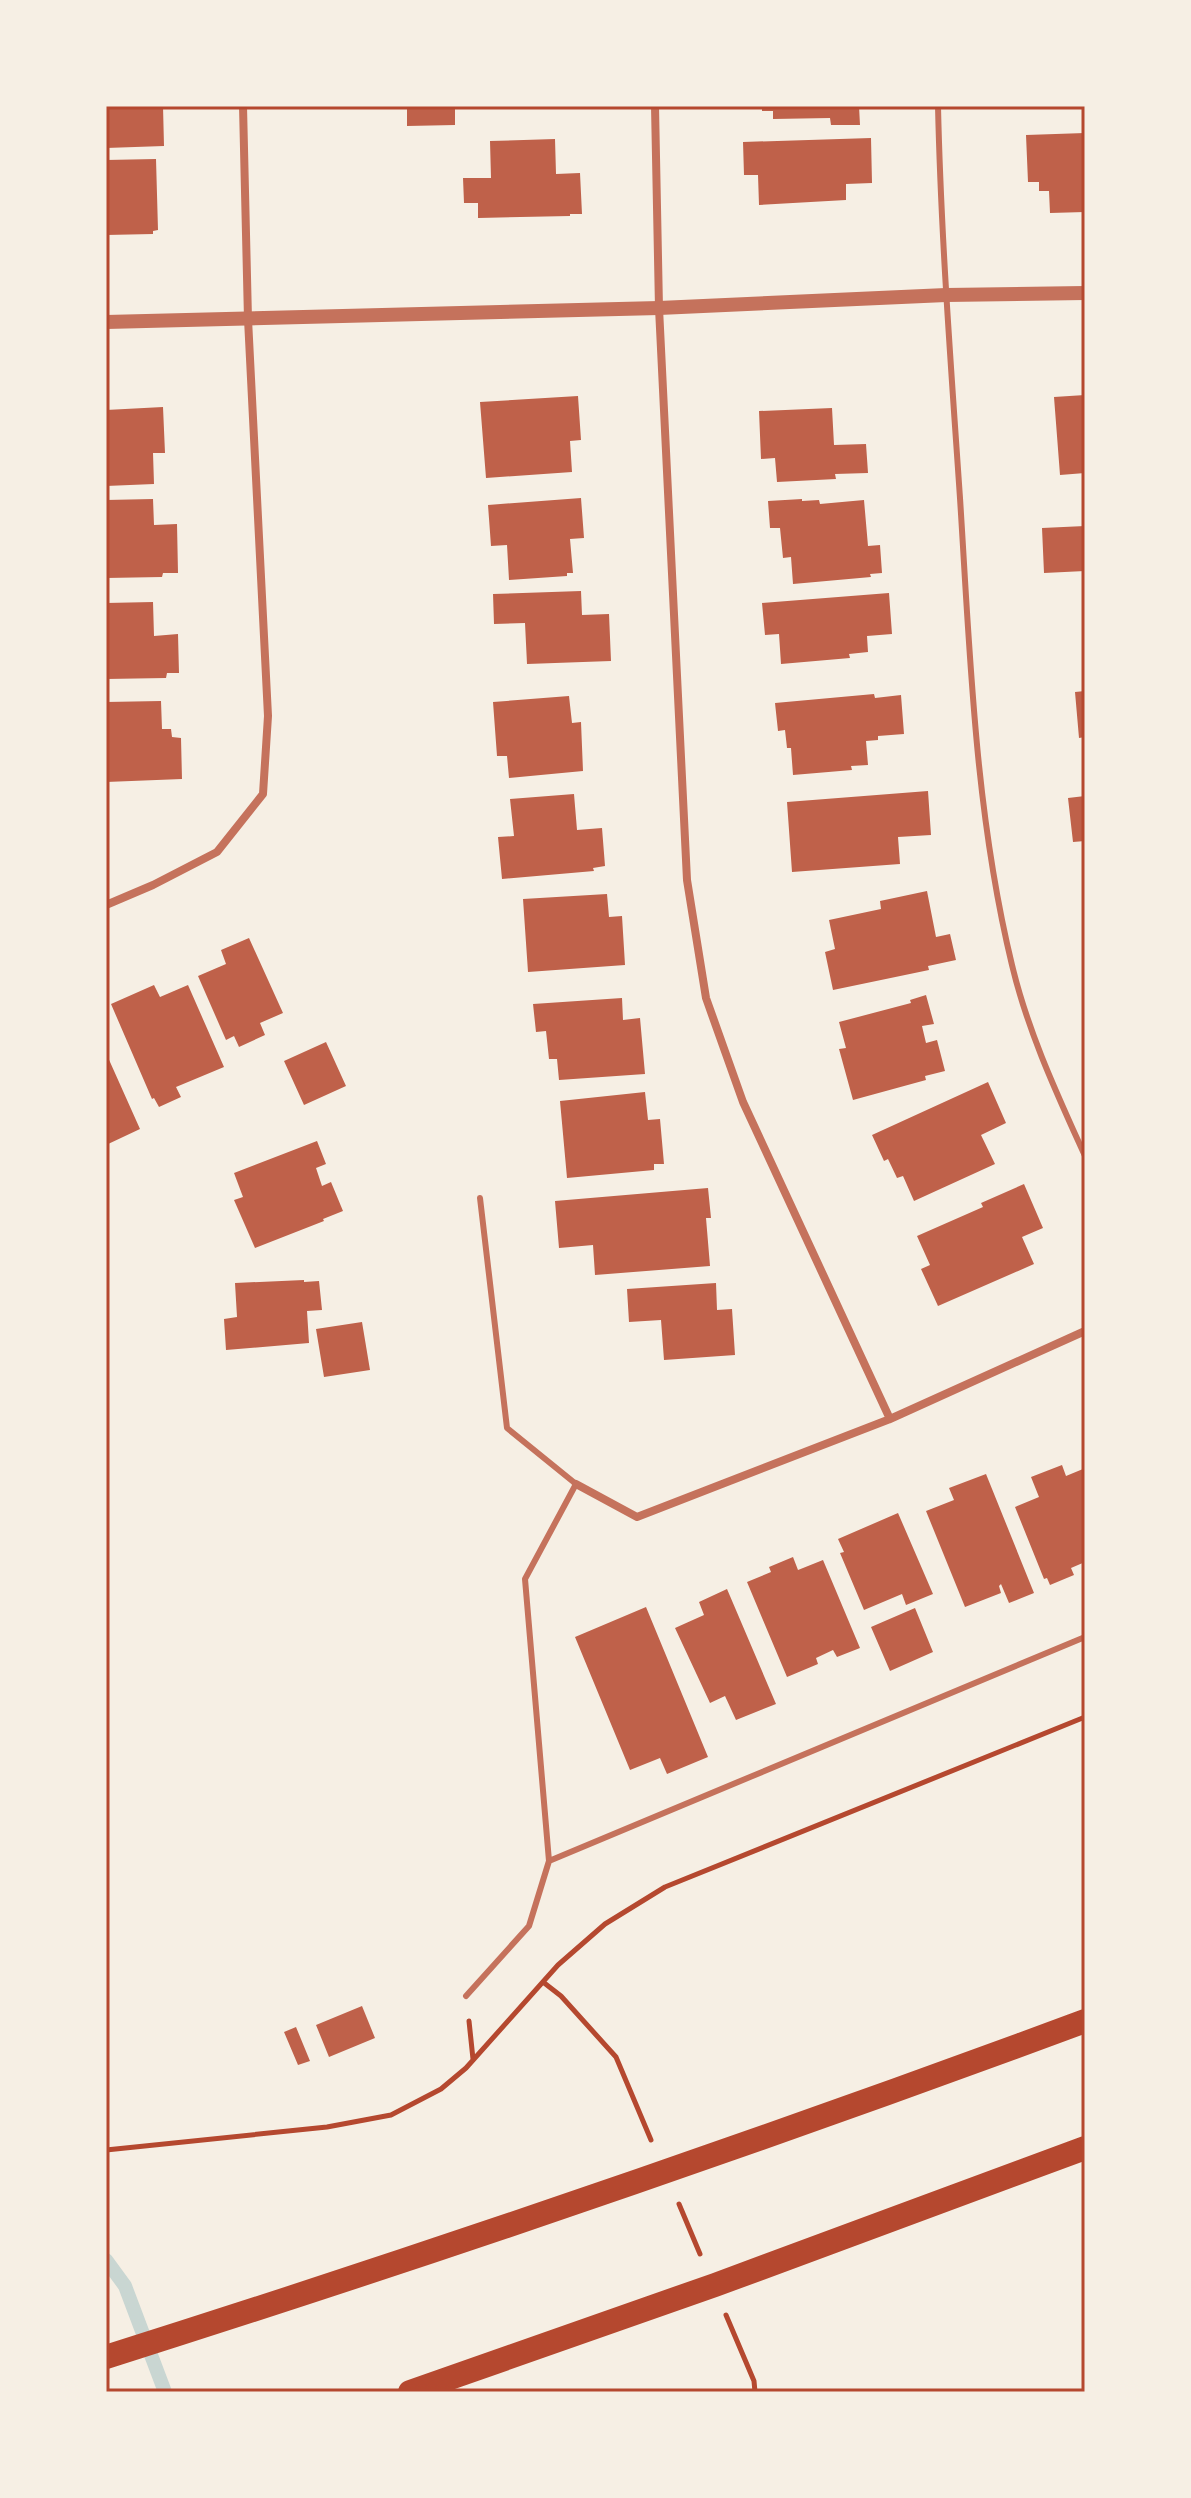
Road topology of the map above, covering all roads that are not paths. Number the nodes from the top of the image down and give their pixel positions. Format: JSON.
{"nodes":[{"id":1,"x":243,"y":106,"type":"edge"},
{"id":2,"x":655,"y":106,"type":"edge"},
{"id":3,"x":938,"y":106,"type":"edge"},
{"id":4,"x":1085,"y":293,"type":"edge"},
{"id":5,"x":946,"y":295,"type":"junction"},
{"id":6,"x":659,"y":308,"type":"junction"},
{"id":7,"x":248,"y":319,"type":"junction"},
{"id":8,"x":106,"y":322,"type":"edge"},
{"id":9,"x":106,"y":905,"type":"edge"},
{"id":10,"x":1085,"y":1156,"type":"edge"},
{"id":11,"x":480,"y":1198,"type":"dead end"},
{"id":12,"x":1085,"y":1331,"type":"edge"},
{"id":13,"x":890,"y":1419,"type":"junction"},
{"id":14,"x":576,"y":1484,"type":"junction"},
{"id":15,"x":1085,"y":1637,"type":"edge"},
{"id":16,"x":549,"y":1861,"type":"junction"},
{"id":17,"x":466,"y":1996,"type":"road end"},
{"id":18,"x":1085,"y":2021,"type":"edge"},
{"id":19,"x":1085,"y":2148,"type":"edge"},
{"id":20,"x":106,"y":2357,"type":"edge"},
{"id":21,"x":410,"y":2392,"type":"edge"}],
"edges":[{"from":1,"to":7,"type":"street"},
{"from":2,"to":6,"type":"street"},
{"from":3,"to":5,"type":"lane"},
{"from":4,"to":5,"type":"street"},
{"from":5,"to":6,"type":"street"},
{"from":5,"to":10,"type":"lane"},
{"from":6,"to":7,"type":"street"},
{"from":6,"to":13,"type":"street"},
{"from":7,"to":8,"type":"street"},
{"from":7,"to":9,"type":"street"},
{"from":11,"to":14,"type":"lane"},
{"from":12,"to":13,"type":"street"},
{"from":13,"to":14,"type":"street"},
{"from":14,"to":16,"type":"lane"},
{"from":15,"to":16,"type":"lane"},
{"from":16,"to":17,"type":"lane"},
{"from":18,"to":20,"type":"highway"},
{"from":19,"to":21,"type":"highway"}]}
